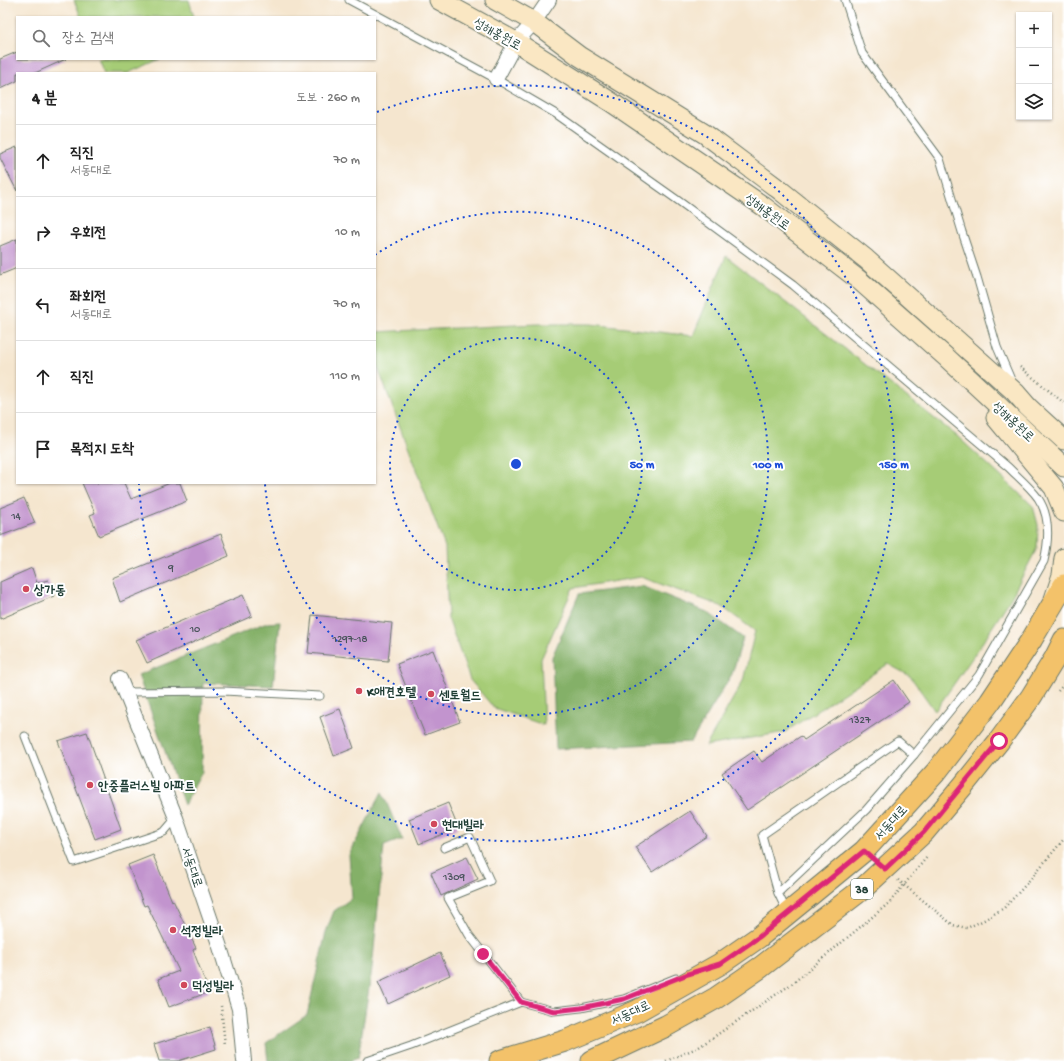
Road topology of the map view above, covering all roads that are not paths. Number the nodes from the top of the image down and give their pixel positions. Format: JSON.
{"nodes":[{"id":1,"x":349,"y":0,"type":"edge"},
{"id":2,"x":439,"y":0,"type":"edge"},
{"id":3,"x":495,"y":0,"type":"edge"},
{"id":4,"x":549,"y":0,"type":"edge"},
{"id":5,"x":845,"y":0,"type":"edge"},
{"id":6,"x":534,"y":22,"type":"junction"},
{"id":7,"x":516,"y":42,"type":"junction"},
{"id":8,"x":496,"y":78,"type":"junction"},
{"id":9,"x":946,"y":358,"type":"junction"},
{"id":10,"x":1016,"y":392,"type":"junction"},
{"id":11,"x":1028,"y":407,"type":"junction"},
{"id":12,"x":1064,"y":422,"type":"edge"},
{"id":13,"x":1064,"y":440,"type":"edge"},
{"id":14,"x":1064,"y":468,"type":"edge"},
{"id":15,"x":1046,"y":493,"type":"junction"},
{"id":16,"x":1064,"y":512,"type":"edge"},
{"id":17,"x":1064,"y":558,"type":"edge"},
{"id":18,"x":1064,"y":585,"type":"edge"},
{"id":19,"x":1051,"y":606,"type":"junction"},
{"id":20,"x":1061,"y":649,"type":"edge"},
{"id":21,"x":120,"y":678,"type":"dead end"},
{"id":22,"x":126,"y":692,"type":"junction"},
{"id":23,"x":320,"y":696,"type":"dead end"},
{"id":24,"x":26,"y":736,"type":"dead end"},
{"id":25,"x":914,"y":755,"type":"junction"},
{"id":26,"x":176,"y":818,"type":"junction"},
{"id":27,"x":444,"y":848,"type":"dead end"},
{"id":28,"x":778,"y":893,"type":"junction"},
{"id":29,"x":787,"y":914,"type":"junction"},
{"id":30,"x":720,"y":964,"type":"junction"},
{"id":31,"x":521,"y":1002,"type":"junction"},
{"id":32,"x":244,"y":1061,"type":"edge"},
{"id":33,"x":367,"y":1061,"type":"edge"},
{"id":34,"x":500,"y":1061,"type":"edge"},
{"id":35,"x":592,"y":1061,"type":"edge"}],
"edges":[{"from":1,"to":8,"type":"lane"},
{"from":2,"to":7,"type":"main road","name":"성해홍원로"},
{"from":3,"to":6,"type":"main road","name":"성해홍원로"},
{"from":4,"to":6,"type":"street"},
{"from":5,"to":10,"type":"lane"},
{"from":6,"to":7,"type":"street"},
{"from":6,"to":10,"type":"main road","name":"성해홍원로"},
{"from":7,"to":8,"type":"street"},
{"from":7,"to":9,"type":"main road","name":"성해홍원로"},
{"from":8,"to":15,"type":"lane"},
{"from":9,"to":14,"type":"main road","name":"성해홍원로"},
{"from":9,"to":15,"type":"main road"},
{"from":10,"to":11,"type":"main road","name":"성해홍원로"},
{"from":11,"to":12,"type":"main road"},
{"from":11,"to":13,"type":"main road","name":"성해홍원로"},
{"from":15,"to":16,"type":"main road"},
{"from":15,"to":25,"type":"lane"},
{"from":17,"to":19,"type":"main road"},
{"from":18,"to":19,"type":"main road","name":"서동대로","number":"38"},
{"from":19,"to":29,"type":"main road","name":"서동대로","number":"38"},
{"from":20,"to":35,"type":"main road","number":"38"},
{"from":21,"to":22,"type":"street","name":"서동대로"},
{"from":22,"to":23,"type":"lane"},
{"from":22,"to":26,"type":"street","name":"서동대로"},
{"from":24,"to":26,"type":"lane"},
{"from":25,"to":28,"type":"lane"},
{"from":25,"to":28,"type":"lane"},
{"from":26,"to":32,"type":"street","name":"서동대로"},
{"from":27,"to":31,"type":"lane"},
{"from":28,"to":29,"type":"lane"},
{"from":29,"to":30,"type":"main road","name":"서동대로","number":"38"},
{"from":30,"to":31,"type":"lane"},
{"from":30,"to":34,"type":"main road","name":"서동대로","number":"38"},
{"from":31,"to":33,"type":"lane"}]}
